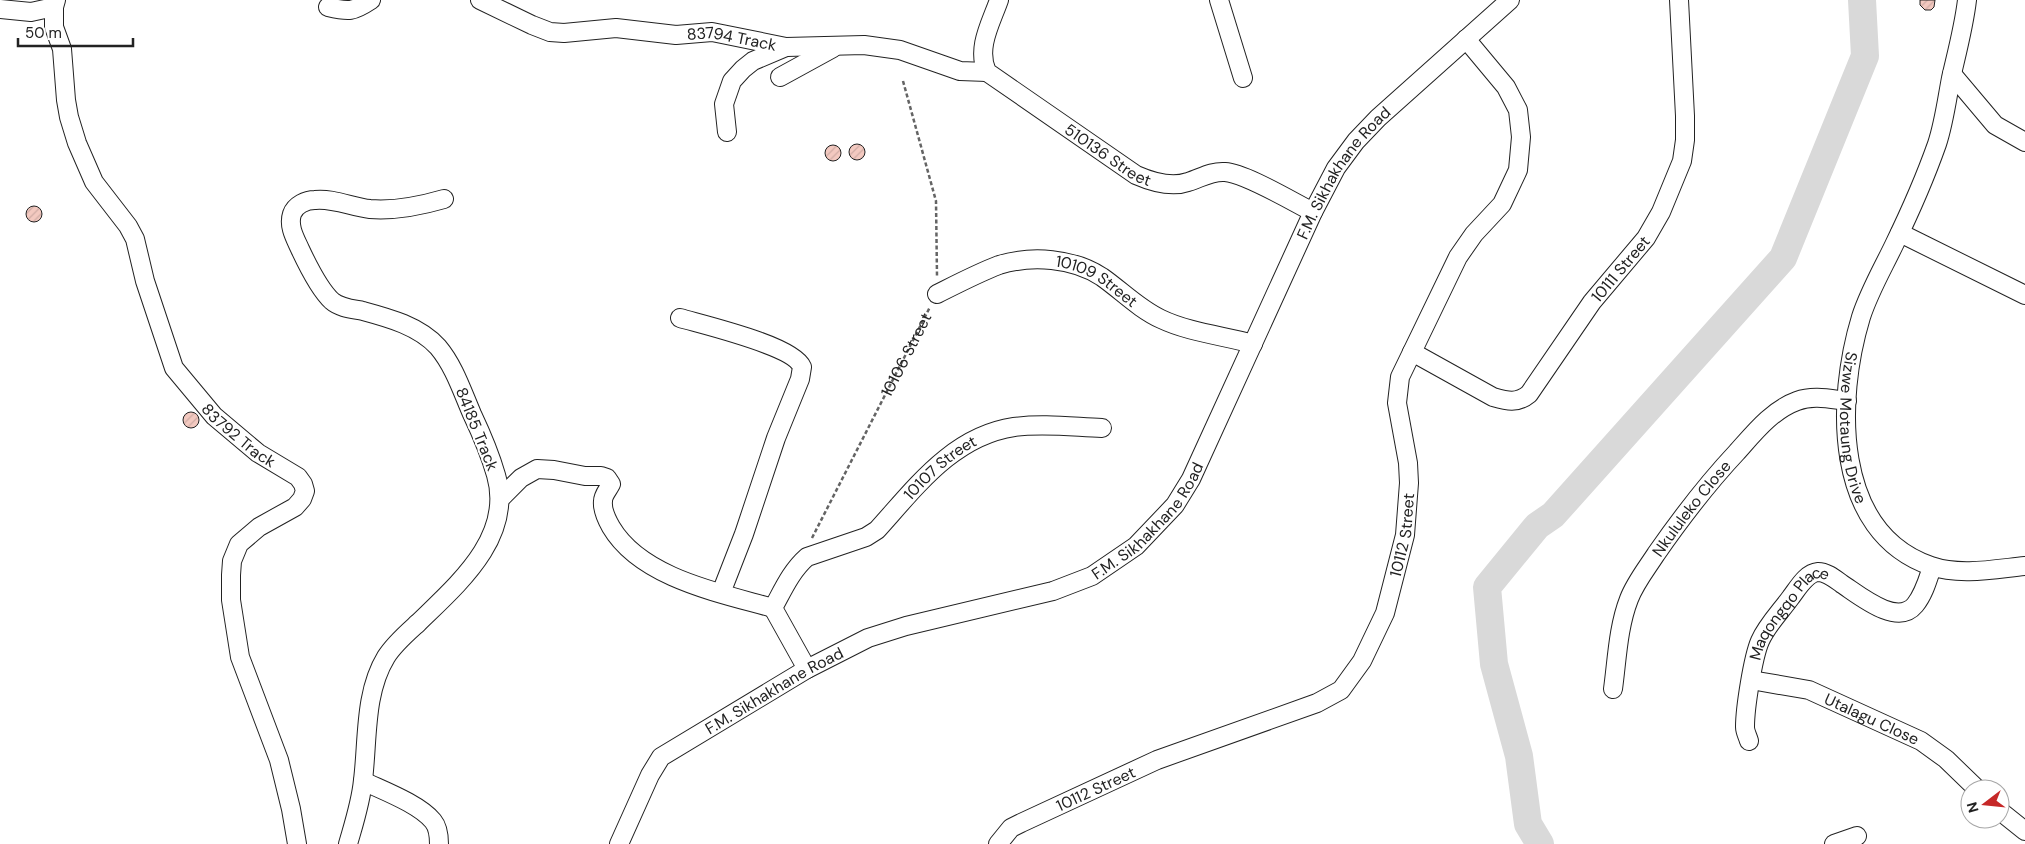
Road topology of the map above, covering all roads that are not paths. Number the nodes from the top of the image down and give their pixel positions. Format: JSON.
{"nodes":[{"id":1,"x":371,"y":0,"type":"edge"},
{"id":2,"x":480,"y":0,"type":"edge"},
{"id":3,"x":999,"y":0,"type":"edge"},
{"id":4,"x":1219,"y":0,"type":"edge"},
{"id":5,"x":1510,"y":0,"type":"edge"},
{"id":6,"x":1679,"y":0,"type":"edge"},
{"id":7,"x":1967,"y":0,"type":"edge"},
{"id":8,"x":54,"y":3,"type":"edge"},
{"id":9,"x":328,"y":7,"type":"dead end"},
{"id":10,"x":0,"y":9,"type":"edge"},
{"id":11,"x":1466,"y":40,"type":"junction"},
{"id":12,"x":838,"y":46,"type":"junction"},
{"id":13,"x":786,"y":47,"type":"junction"},
{"id":14,"x":987,"y":72,"type":"junction"},
{"id":15,"x":1952,"y":74,"type":"junction"},
{"id":16,"x":780,"y":78,"type":"dead end"},
{"id":17,"x":1243,"y":78,"type":"dead end"},
{"id":18,"x":728,"y":132,"type":"dead end"},
{"id":19,"x":2025,"y":142,"type":"edge"},
{"id":20,"x":444,"y":200,"type":"dead end"},
{"id":21,"x":1313,"y":212,"type":"junction"},
{"id":22,"x":1900,"y":233,"type":"junction"},
{"id":23,"x":937,"y":294,"type":"road end"},
{"id":24,"x":2025,"y":295,"type":"edge"},
{"id":25,"x":680,"y":318,"type":"dead end"},
{"id":26,"x":1253,"y":344,"type":"junction"},
{"id":27,"x":1412,"y":352,"type":"junction"},
{"id":28,"x":1846,"y":401,"type":"junction"},
{"id":29,"x":1102,"y":428,"type":"dead end"},
{"id":30,"x":501,"y":498,"type":"junction"},
{"id":31,"x":2025,"y":566,"type":"edge"},
{"id":32,"x":1932,"y":567,"type":"junction"},
{"id":33,"x":721,"y":593,"type":"junction"},
{"id":34,"x":773,"y":608,"type":"junction"},
{"id":35,"x":807,"y":669,"type":"junction"},
{"id":36,"x":1751,"y":680,"type":"junction"},
{"id":37,"x":1612,"y":689,"type":"dead end"},
{"id":38,"x":1749,"y":741,"type":"dead end"},
{"id":39,"x":1967,"y":779,"type":"edge"},
{"id":40,"x":363,"y":781,"type":"junction"},
{"id":41,"x":2010,"y":819,"type":"edge"},
{"id":42,"x":2025,"y":831,"type":"edge"},
{"id":43,"x":1857,"y":836,"type":"dead end"},
{"id":44,"x":297,"y":844,"type":"edge"},
{"id":45,"x":348,"y":844,"type":"edge"},
{"id":46,"x":439,"y":844,"type":"edge"},
{"id":47,"x":619,"y":844,"type":"edge"},
{"id":48,"x":998,"y":844,"type":"edge"},
{"id":49,"x":1834,"y":844,"type":"edge"}],
"edges":[{"from":1,"to":9,"type":"street"},
{"from":2,"to":13,"type":"street","name":"83794 Track"},
{"from":3,"to":14,"type":"street"},
{"from":4,"to":17,"type":"street"},
{"from":5,"to":11,"type":"street","name":"F.M. Sikhakhane Road"},
{"from":6,"to":27,"type":"street","name":"10111 Street"},
{"from":7,"to":15,"type":"street","name":"Sizwe Motaung Drive"},
{"from":8,"to":10,"type":"street"},
{"from":8,"to":44,"type":"street","name":"83792 Track"},
{"from":11,"to":21,"type":"street","name":"F.M. Sikhakhane Road"},
{"from":11,"to":27,"type":"street","name":"10112 Street"},
{"from":12,"to":13,"type":"street","name":"83794 Track"},
{"from":12,"to":14,"type":"street","name":"83794 Track"},
{"from":12,"to":16,"type":"street"},
{"from":13,"to":18,"type":"street"},
{"from":14,"to":21,"type":"street","name":"510136 Street"},
{"from":15,"to":19,"type":"street"},
{"from":15,"to":22,"type":"street","name":"Sizwe Motaung Drive"},
{"from":20,"to":30,"type":"street","name":"84185 Track"},
{"from":21,"to":26,"type":"street","name":"F.M. Sikhakhane Road"},
{"from":22,"to":24,"type":"street"},
{"from":22,"to":28,"type":"street","name":"Sizwe Motaung Drive"},
{"from":23,"to":26,"type":"street","name":"10109 Street"},
{"from":25,"to":33,"type":"street"},
{"from":26,"to":35,"type":"street","name":"F.M. Sikhakhane Road"},
{"from":27,"to":48,"type":"street","name":"10112 Street"},
{"from":28,"to":32,"type":"street","name":"Sizwe Motaung Drive"},
{"from":28,"to":37,"type":"street","name":"Nkululeko Close"},
{"from":29,"to":34,"type":"street","name":"10107 Street"},
{"from":30,"to":33,"type":"street"},
{"from":30,"to":40,"type":"street","name":"84185 Track"},
{"from":31,"to":32,"type":"street","name":"Sizwe Motaung Drive"},
{"from":32,"to":36,"type":"street","name":"Maqongqo Place"},
{"from":33,"to":34,"type":"street"},
{"from":34,"to":35,"type":"street"},
{"from":35,"to":47,"type":"street","name":"F.M. Sikhakhane Road"},
{"from":36,"to":38,"type":"street","name":"Maqongqo Place"},
{"from":36,"to":39,"type":"street","name":"Utalagu Close"},
{"from":40,"to":45,"type":"street","name":"84185 Track"},
{"from":40,"to":46,"type":"street"},
{"from":41,"to":42,"type":"street"},
{"from":43,"to":49,"type":"street"}]}
